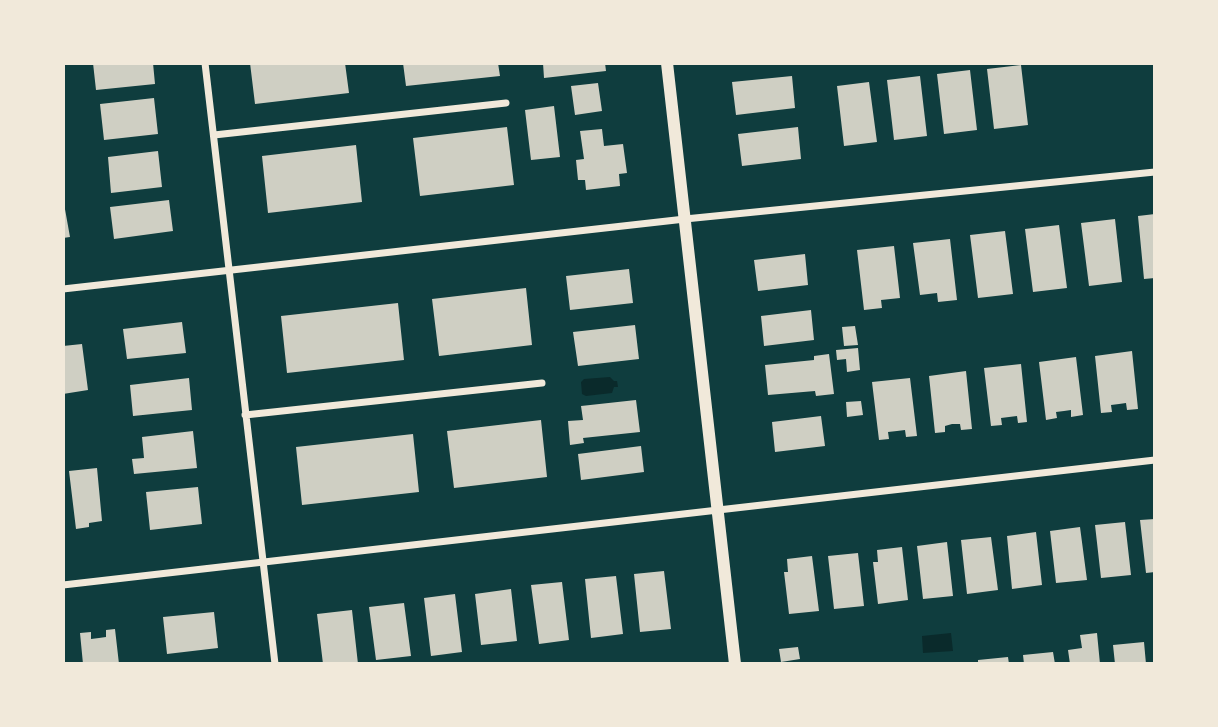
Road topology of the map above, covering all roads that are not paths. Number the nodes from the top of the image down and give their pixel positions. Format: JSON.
{"nodes":[{"id":1,"x":205,"y":63,"type":"edge"},
{"id":2,"x":667,"y":63,"type":"edge"},
{"id":3,"x":506,"y":103,"type":"dead end"},
{"id":4,"x":214,"y":135,"type":"junction"},
{"id":5,"x":1155,"y":172,"type":"edge"},
{"id":6,"x":685,"y":219,"type":"junction"},
{"id":7,"x":229,"y":271,"type":"junction"},
{"id":8,"x":63,"y":289,"type":"edge"},
{"id":9,"x":542,"y":383,"type":"dead end"},
{"id":10,"x":245,"y":415,"type":"junction"},
{"id":11,"x":1155,"y":460,"type":"edge"},
{"id":12,"x":717,"y":509,"type":"junction"},
{"id":13,"x":263,"y":562,"type":"junction"},
{"id":14,"x":63,"y":585,"type":"edge"},
{"id":15,"x":275,"y":664,"type":"edge"},
{"id":16,"x":735,"y":664,"type":"edge"}],
"edges":[{"from":1,"to":4,"type":"street"},
{"from":2,"to":6,"type":"street"},
{"from":3,"to":4,"type":"street"},
{"from":4,"to":7,"type":"street"},
{"from":5,"to":6,"type":"street"},
{"from":6,"to":7,"type":"street"},
{"from":6,"to":12,"type":"street"},
{"from":7,"to":8,"type":"street"},
{"from":7,"to":10,"type":"street"},
{"from":9,"to":10,"type":"street"},
{"from":10,"to":13,"type":"street"},
{"from":11,"to":12,"type":"street"},
{"from":12,"to":13,"type":"street"},
{"from":12,"to":16,"type":"street"},
{"from":13,"to":14,"type":"street"},
{"from":13,"to":15,"type":"street"}]}
